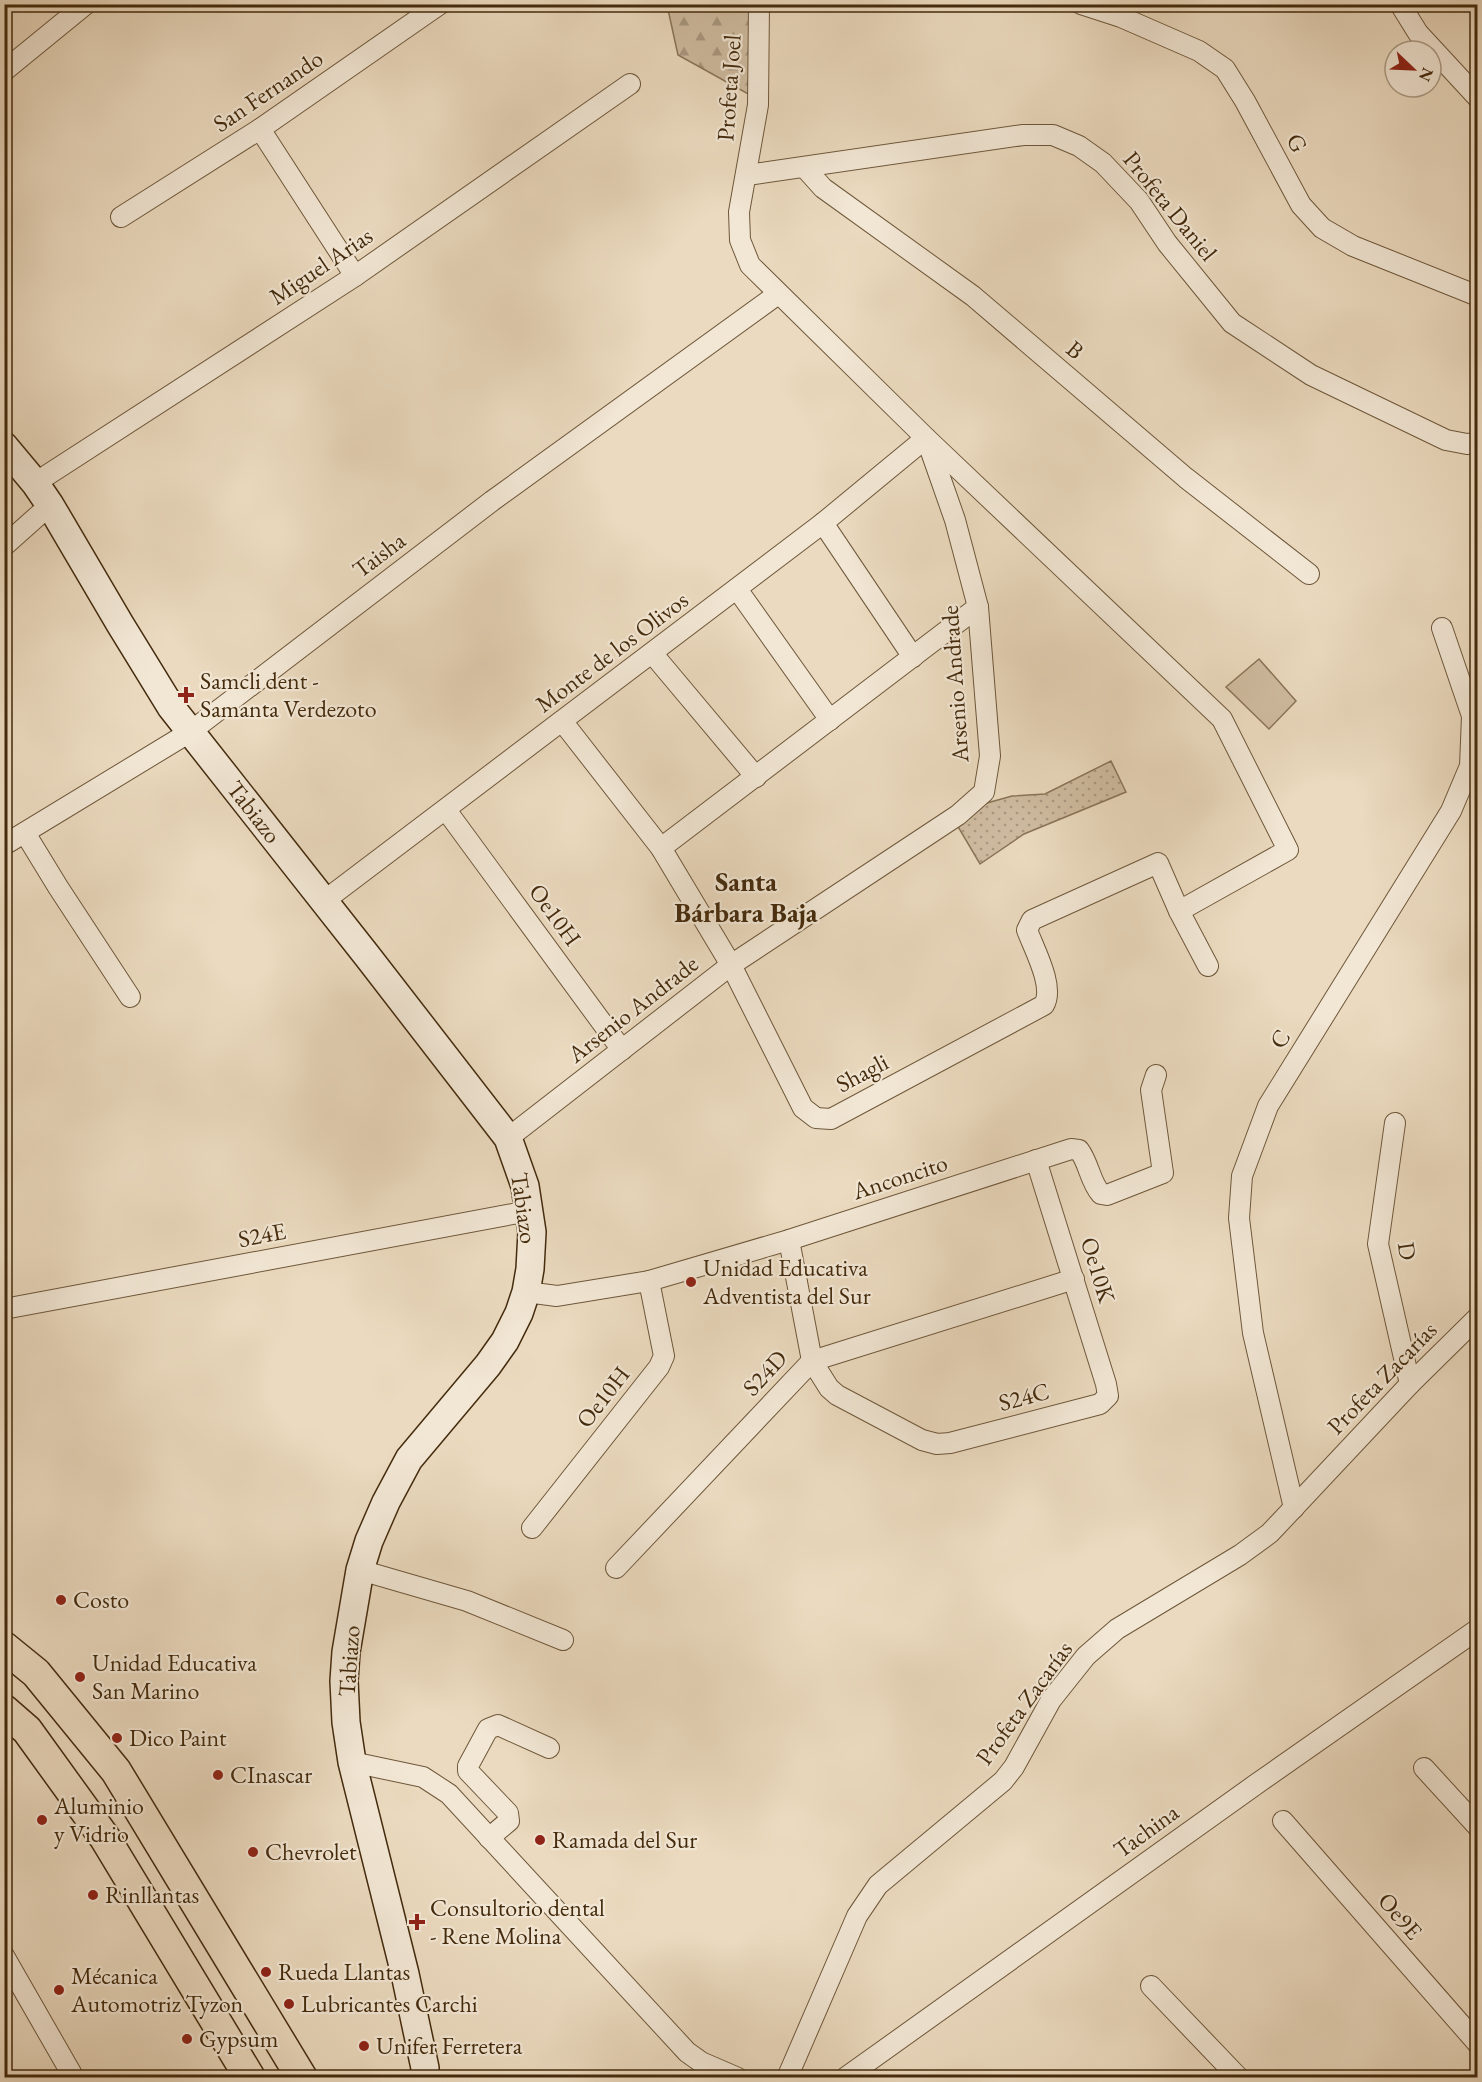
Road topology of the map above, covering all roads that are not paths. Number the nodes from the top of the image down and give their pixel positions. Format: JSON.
{"nodes":[{"id":1,"x":86,"y":4,"type":"edge"},
{"id":2,"x":440,"y":4,"type":"edge"},
{"id":3,"x":759,"y":4,"type":"edge"},
{"id":4,"x":1081,"y":4,"type":"edge"},
{"id":5,"x":1400,"y":4,"type":"edge"},
{"id":6,"x":4,"y":70,"type":"edge"},
{"id":7,"x":630,"y":84,"type":"dead end"},
{"id":8,"x":1478,"y":98,"type":"edge"},
{"id":9,"x":260,"y":129,"type":"junction"},
{"id":10,"x":805,"y":168,"type":"junction"},
{"id":11,"x":747,"y":175,"type":"junction"},
{"id":12,"x":121,"y":217,"type":"dead end"},
{"id":13,"x":355,"y":276,"type":"junction"},
{"id":14,"x":778,"y":294,"type":"junction"},
{"id":15,"x":1478,"y":296,"type":"edge"},
{"id":16,"x":926,"y":438,"type":"junction"},
{"id":17,"x":1478,"y":444,"type":"edge"},
{"id":18,"x":4,"y":446,"type":"edge"},
{"id":19,"x":42,"y":494,"type":"junction"},
{"id":20,"x":823,"y":523,"type":"junction"},
{"id":21,"x":4,"y":546,"type":"edge"},
{"id":22,"x":1309,"y":574,"type":"dead end"},
{"id":23,"x":737,"y":589,"type":"junction"},
{"id":24,"x":978,"y":607,"type":"junction"},
{"id":25,"x":1442,"y":628,"type":"dead end"},
{"id":26,"x":652,"y":653,"type":"junction"},
{"id":27,"x":913,"y":657,"type":"junction"},
{"id":28,"x":830,"y":720,"type":"junction"},
{"id":29,"x":562,"y":721,"type":"junction"},
{"id":30,"x":190,"y":732,"type":"junction"},
{"id":31,"x":756,"y":777,"type":"junction"},
{"id":32,"x":446,"y":810,"type":"junction"},
{"id":33,"x":25,"y":833,"type":"junction"},
{"id":34,"x":4,"y":845,"type":"edge"},
{"id":35,"x":661,"y":848,"type":"junction"},
{"id":36,"x":324,"y":902,"type":"junction"},
{"id":37,"x":1179,"y":910,"type":"junction"},
{"id":38,"x":731,"y":965,"type":"junction"},
{"id":39,"x":1208,"y":966,"type":"dead end"},
{"id":40,"x":130,"y":997,"type":"dead end"},
{"id":41,"x":622,"y":1050,"type":"junction"},
{"id":42,"x":1156,"y":1075,"type":"dead end"},
{"id":43,"x":1395,"y":1122,"type":"dead end"},
{"id":44,"x":508,"y":1138,"type":"junction"},
{"id":45,"x":1036,"y":1160,"type":"junction"},
{"id":46,"x":529,"y":1211,"type":"junction"},
{"id":47,"x":789,"y":1240,"type":"junction"},
{"id":48,"x":1074,"y":1280,"type":"junction"},
{"id":49,"x":649,"y":1281,"type":"junction"},
{"id":50,"x":526,"y":1292,"type":"junction"},
{"id":51,"x":4,"y":1309,"type":"edge"},
{"id":52,"x":1478,"y":1317,"type":"edge"},
{"id":53,"x":812,"y":1360,"type":"junction"},
{"id":54,"x":1410,"y":1384,"type":"junction"},
{"id":55,"x":1108,"y":1396,"type":"joint"},
{"id":56,"x":1294,"y":1508,"type":"junction"},
{"id":57,"x":532,"y":1528,"type":"dead end"},
{"id":58,"x":616,"y":1568,"type":"dead end"},
{"id":59,"x":360,"y":1570,"type":"junction"},
{"id":60,"x":1478,"y":1629,"type":"edge"},
{"id":61,"x":563,"y":1640,"type":"dead end"},
{"id":62,"x":4,"y":1647,"type":"edge"},
{"id":63,"x":4,"y":1710,"type":"edge"},
{"id":64,"x":549,"y":1748,"type":"dead end"},
{"id":65,"x":352,"y":1762,"type":"junction"},
{"id":66,"x":1424,"y":1768,"type":"dead end"},
{"id":67,"x":1283,"y":1821,"type":"dead end"},
{"id":68,"x":1478,"y":1827,"type":"edge"},
{"id":69,"x":489,"y":1838,"type":"junction"},
{"id":70,"x":4,"y":1956,"type":"edge"},
{"id":71,"x":1151,"y":1986,"type":"dead end"},
{"id":72,"x":1478,"y":2044,"type":"edge"},
{"id":73,"x":74,"y":2078,"type":"edge"},
{"id":74,"x":250,"y":2078,"type":"edge"},
{"id":75,"x":302,"y":2078,"type":"edge"},
{"id":76,"x":424,"y":2078,"type":"edge"},
{"id":77,"x":738,"y":2078,"type":"edge"},
{"id":78,"x":787,"y":2078,"type":"edge"},
{"id":79,"x":845,"y":2078,"type":"edge"},
{"id":80,"x":1239,"y":2078,"type":"edge"}],
"edges":[{"from":1,"to":6,"type":"street"},
{"from":2,"to":9,"type":"street","name":"San Fernando"},
{"from":3,"to":11,"type":"street","name":"Profeta Joel"},
{"from":4,"to":15,"type":"street","name":"G"},
{"from":5,"to":8,"type":"street"},
{"from":7,"to":13,"type":"street","name":"Miguel Arias"},
{"from":9,"to":12,"type":"street","name":"San Fernando"},
{"from":9,"to":13,"type":"street"},
{"from":10,"to":11,"type":"street","name":"Profeta Daniel"},
{"from":10,"to":17,"type":"street","name":"Profeta Daniel"},
{"from":10,"to":22,"type":"street","name":"B"},
{"from":11,"to":14,"type":"street","name":"Arsenio Andrade"},
{"from":13,"to":19,"type":"street","name":"Miguel Arias"},
{"from":14,"to":16,"type":"street","name":"Arsenio Andrade"},
{"from":14,"to":30,"type":"street","name":"Taisha"},
{"from":16,"to":20,"type":"street","name":"Monte de los Olivos"},
{"from":16,"to":24,"type":"street","name":"Arsenio Andrade"},
{"from":16,"to":37,"type":"street"},
{"from":18,"to":19,"type":"street","name":"Tabiazo"},
{"from":19,"to":21,"type":"street","name":"Miguel Arias"},
{"from":19,"to":30,"type":"street","name":"Tabiazo"},
{"from":20,"to":23,"type":"street","name":"Monte de los Olivos"},
{"from":20,"to":27,"type":"street"},
{"from":23,"to":26,"type":"street","name":"Monte de los Olivos"},
{"from":23,"to":28,"type":"street"},
{"from":24,"to":27,"type":"street"},
{"from":24,"to":38,"type":"street","name":"Arsenio Andrade"},
{"from":25,"to":56,"type":"street","name":"C"},
{"from":26,"to":29,"type":"street","name":"Monte de los Olivos"},
{"from":26,"to":31,"type":"street"},
{"from":27,"to":28,"type":"street"},
{"from":28,"to":31,"type":"street"},
{"from":29,"to":32,"type":"street","name":"Monte de los Olivos"},
{"from":29,"to":35,"type":"street","name":"Shagli"},
{"from":30,"to":33,"type":"street","name":"Taisha"},
{"from":30,"to":36,"type":"street","name":"Tabiazo"},
{"from":31,"to":35,"type":"street"},
{"from":32,"to":36,"type":"street","name":"Monte de los Olivos"},
{"from":32,"to":41,"type":"street","name":"Oe10H"},
{"from":33,"to":34,"type":"street","name":"Taisha"},
{"from":33,"to":40,"type":"street"},
{"from":35,"to":38,"type":"street","name":"Shagli"},
{"from":36,"to":44,"type":"street","name":"Tabiazo"},
{"from":37,"to":38,"type":"street","name":"Shagli"},
{"from":37,"to":39,"type":"street","name":"Shagli"},
{"from":38,"to":41,"type":"street","name":"Arsenio Andrade"},
{"from":41,"to":44,"type":"street","name":"Arsenio Andrade"},
{"from":42,"to":45,"type":"street","name":"Anconcito"},
{"from":43,"to":54,"type":"street","name":"D"},
{"from":44,"to":46,"type":"street","name":"Tabiazo"},
{"from":45,"to":47,"type":"street","name":"Anconcito"},
{"from":45,"to":48,"type":"street","name":"Oe10K"},
{"from":46,"to":50,"type":"street","name":"Tabiazo"},
{"from":46,"to":51,"type":"street","name":"S24E"},
{"from":47,"to":49,"type":"street","name":"Anconcito"},
{"from":47,"to":53,"type":"street"},
{"from":48,"to":53,"type":"street","name":"S24D"},
{"from":48,"to":55,"type":"street","name":"Oe10K"},
{"from":49,"to":50,"type":"street","name":"Anconcito"},
{"from":49,"to":57,"type":"street","name":"Oe10H"},
{"from":50,"to":59,"type":"street","name":"Tabiazo"},
{"from":52,"to":54,"type":"street","name":"Profeta Zacarías"},
{"from":53,"to":55,"type":"street","name":"S24C"},
{"from":53,"to":58,"type":"street","name":"S24D"},
{"from":54,"to":56,"type":"street","name":"Profeta Zacarías"},
{"from":56,"to":78,"type":"street","name":"Profeta Zacarías"},
{"from":59,"to":61,"type":"street"},
{"from":59,"to":65,"type":"street","name":"Tabiazo"},
{"from":60,"to":79,"type":"street","name":"Tachina"},
{"from":62,"to":75,"type":"main road"},
{"from":63,"to":74,"type":"main road"},
{"from":64,"to":69,"type":"street"},
{"from":65,"to":69,"type":"street"},
{"from":65,"to":76,"type":"street","name":"Tabiazo"},
{"from":66,"to":68,"type":"street"},
{"from":67,"to":72,"type":"street","name":"Oe9E"},
{"from":69,"to":77,"type":"street"},
{"from":70,"to":73,"type":"street"},
{"from":71,"to":80,"type":"street"}]}
